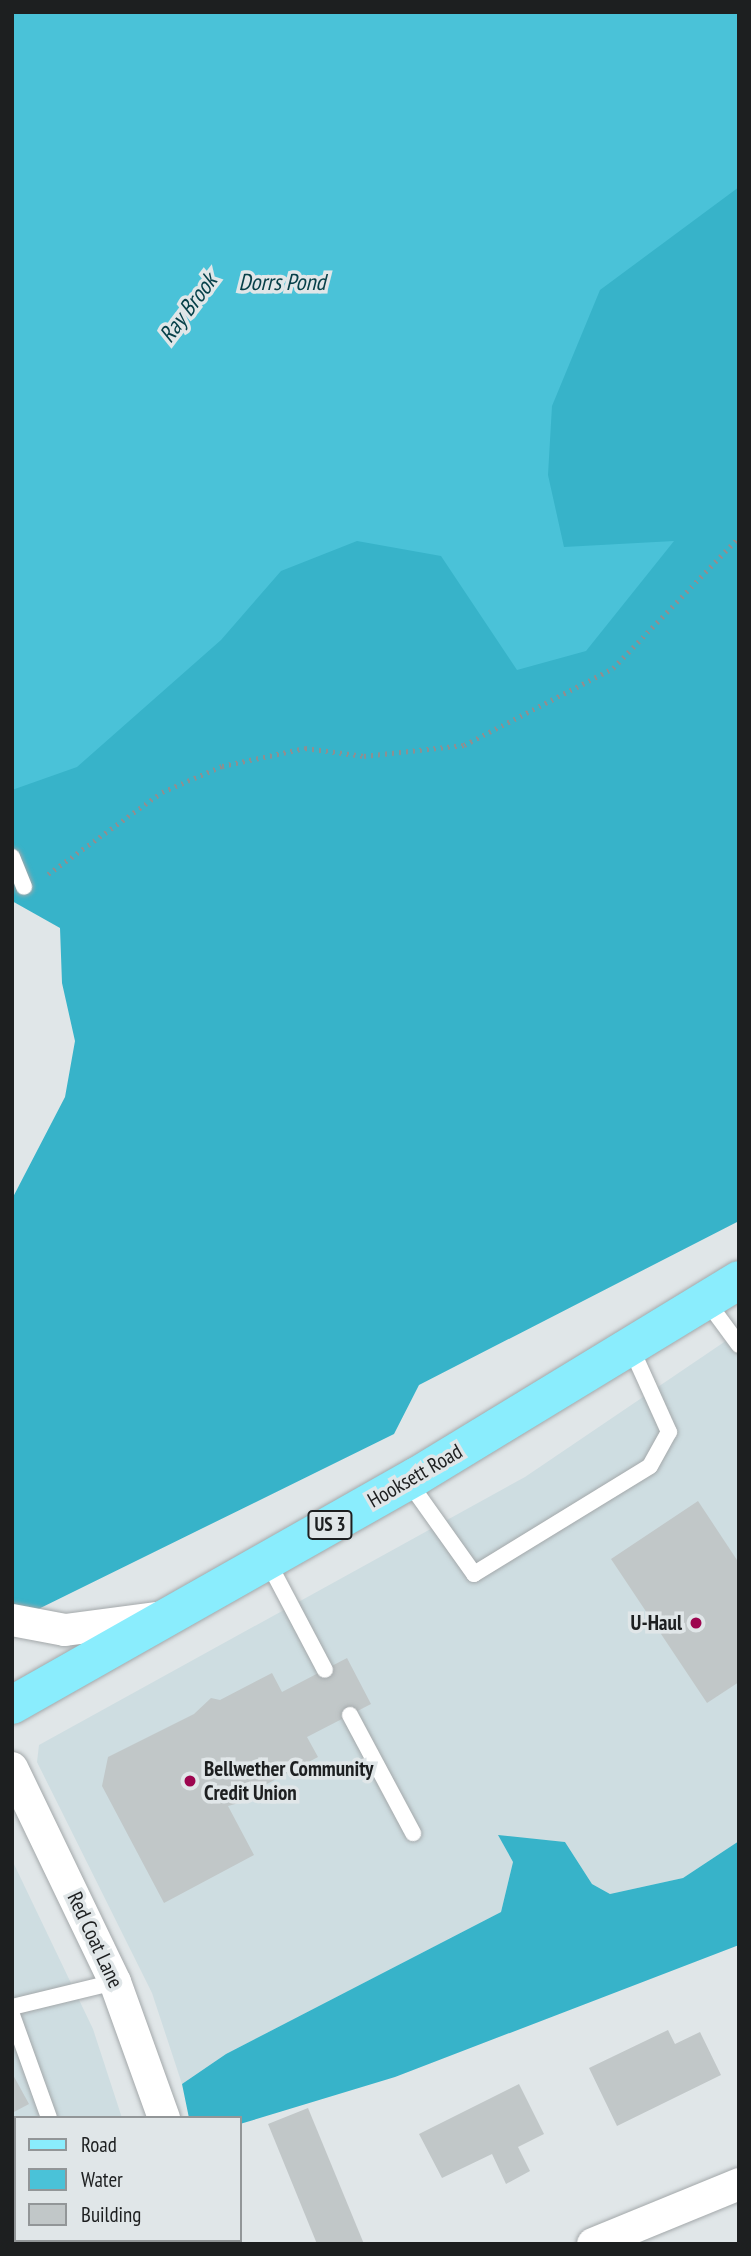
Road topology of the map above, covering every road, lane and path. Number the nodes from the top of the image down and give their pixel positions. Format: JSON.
{"nodes":[{"id":1,"x":739,"y":537,"type":"edge"},
{"id":2,"x":12,"y":857,"type":"edge"},
{"id":3,"x":24,"y":887,"type":"joint"},
{"id":4,"x":739,"y":1280,"type":"edge"},
{"id":5,"x":708,"y":1303,"type":"junction"},
{"id":6,"x":739,"y":1345,"type":"edge"},
{"id":7,"x":631,"y":1349,"type":"junction"},
{"id":8,"x":408,"y":1481,"type":"junction"},
{"id":9,"x":267,"y":1560,"type":"junction"},
{"id":10,"x":167,"y":1617,"type":"junction"},
{"id":11,"x":12,"y":1620,"type":"edge"},
{"id":12,"x":325,"y":1670,"type":"dead end"},
{"id":13,"x":12,"y":1705,"type":"edge"},
{"id":14,"x":349,"y":1715,"type":"dead end"},
{"id":15,"x":12,"y":1768,"type":"edge"},
{"id":16,"x":413,"y":1833,"type":"dead end"},
{"id":17,"x":115,"y":1982,"type":"junction"},
{"id":18,"x":12,"y":2007,"type":"edge"},
{"id":19,"x":12,"y":2015,"type":"edge"},
{"id":20,"x":48,"y":2116,"type":"edge"},
{"id":21,"x":163,"y":2116,"type":"edge"},
{"id":22,"x":739,"y":2184,"type":"edge"},
{"id":23,"x":593,"y":2244,"type":"edge"}],
"edges":[{"from":1,"to":3,"type":"path"},
{"from":2,"to":3,"type":"lane"},
{"from":4,"to":5,"type":"main road","name":"Hooksett Road","number":"US 3"},
{"from":5,"to":6,"type":"lane"},
{"from":5,"to":7,"type":"main road","name":"Hooksett Road","number":"US 3"},
{"from":7,"to":8,"type":"main road","name":"Hooksett Road","number":"US 3"},
{"from":7,"to":8,"type":"lane"},
{"from":8,"to":9,"type":"main road","name":"Hooksett Road","number":"US 3"},
{"from":9,"to":10,"type":"main road","name":"Hooksett Road","number":"US 3"},
{"from":9,"to":12,"type":"lane"},
{"from":10,"to":11,"type":"street"},
{"from":10,"to":13,"type":"main road","name":"Hooksett Road","number":"US 3"},
{"from":14,"to":16,"type":"lane"},
{"from":15,"to":17,"type":"street","name":"Red Coat Lane"},
{"from":17,"to":18,"type":"lane"},
{"from":17,"to":21,"type":"street","name":"Red Coat Lane"},
{"from":19,"to":20,"type":"lane"},
{"from":22,"to":23,"type":"street"}]}
